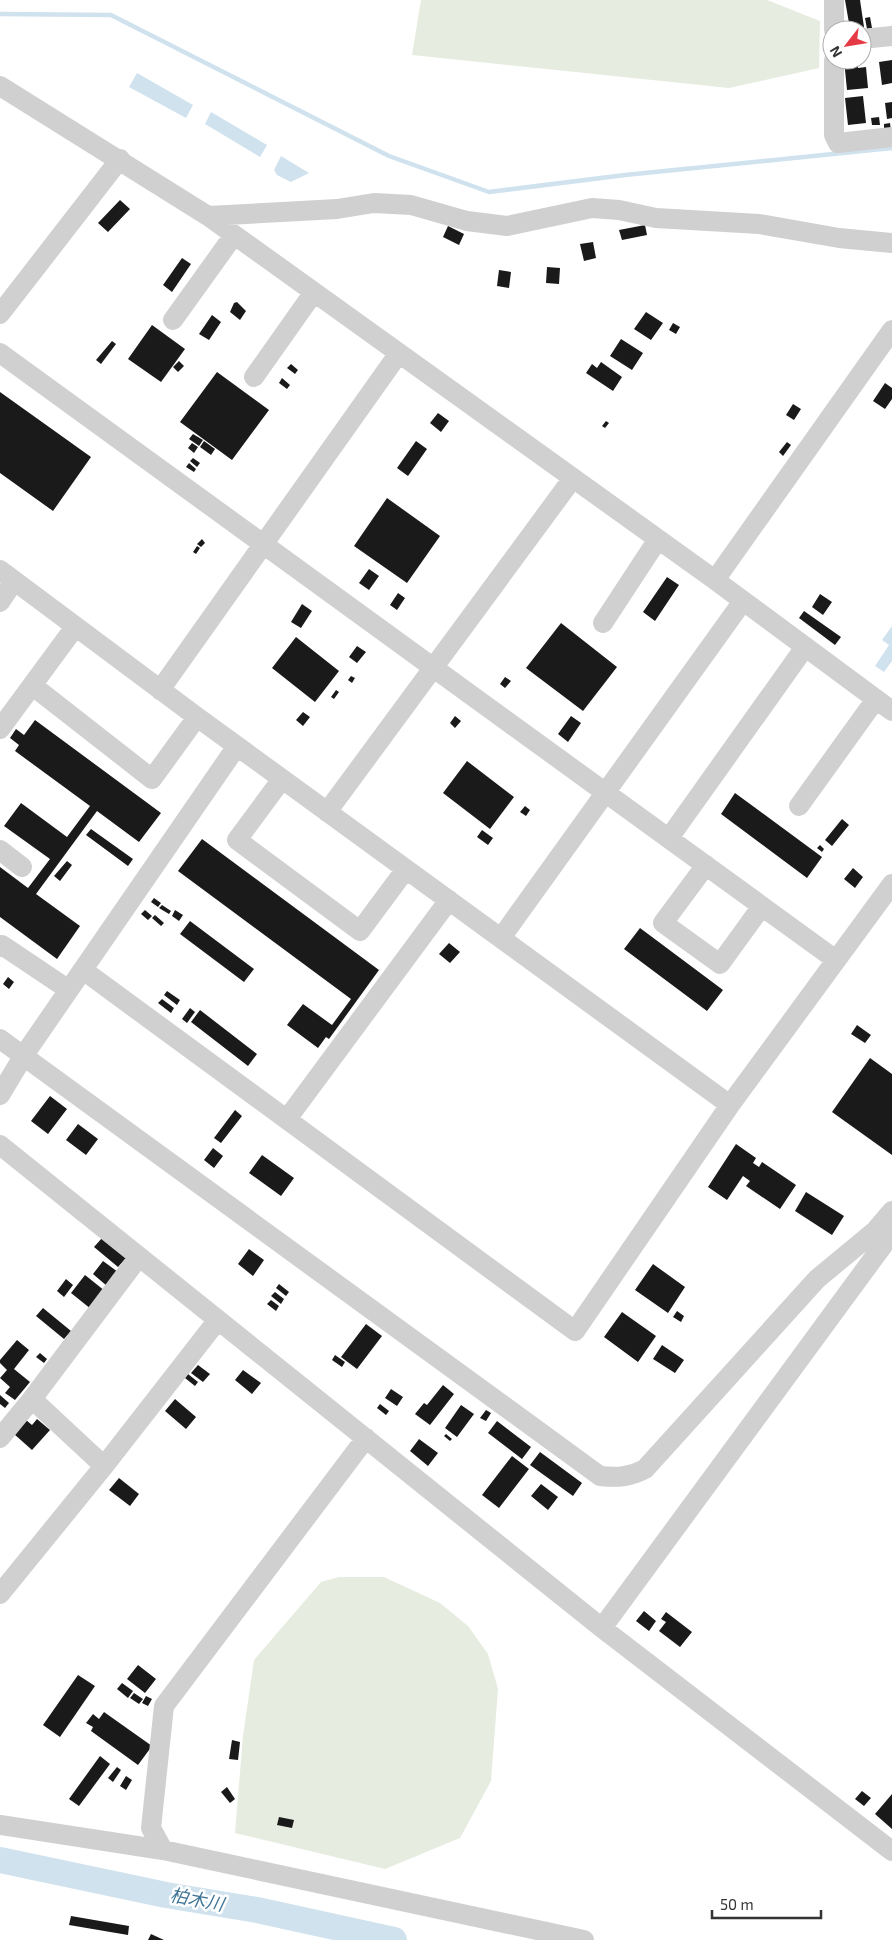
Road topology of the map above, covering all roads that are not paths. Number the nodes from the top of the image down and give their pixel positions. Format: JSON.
{"nodes":[{"id":1,"x":834,"y":0,"type":"edge"},
{"id":2,"x":834,"y":20,"type":"edge"},
{"id":3,"x":892,"y":36,"type":"edge"},
{"id":4,"x":872,"y":38,"type":"edge"},
{"id":5,"x":834,"y":70,"type":"edge"},
{"id":6,"x":0,"y":86,"type":"edge"},
{"id":7,"x":892,"y":137,"type":"edge"},
{"id":8,"x":120,"y":160,"type":"junction"},
{"id":9,"x":208,"y":216,"type":"junction"},
{"id":10,"x":234,"y":235,"type":"junction"},
{"id":11,"x":892,"y":243,"type":"edge"},
{"id":12,"x":314,"y":292,"type":"junction"},
{"id":13,"x":0,"y":314,"type":"edge"},
{"id":14,"x":173,"y":320,"type":"dead end"},
{"id":15,"x":892,"y":330,"type":"edge"},
{"id":16,"x":0,"y":353,"type":"edge"},
{"id":17,"x":399,"y":353,"type":"junction"},
{"id":18,"x":254,"y":377,"type":"dead end"},
{"id":19,"x":573,"y":478,"type":"junction"},
{"id":20,"x":658,"y":539,"type":"junction"},
{"id":21,"x":262,"y":543,"type":"junction"},
{"id":22,"x":7,"y":576,"type":"edge"},
{"id":23,"x":715,"y":580,"type":"junction"},
{"id":24,"x":743,"y":601,"type":"junction"},
{"id":25,"x":0,"y":602,"type":"edge"},
{"id":26,"x":603,"y":623,"type":"dead end"},
{"id":27,"x":76,"y":627,"type":"junction"},
{"id":28,"x":805,"y":647,"type":"junction"},
{"id":29,"x":433,"y":667,"type":"junction"},
{"id":30,"x":33,"y":686,"type":"junction"},
{"id":31,"x":160,"y":690,"type":"junction"},
{"id":32,"x":876,"y":699,"type":"junction"},
{"id":33,"x":892,"y":711,"type":"edge"},
{"id":34,"x":197,"y":717,"type":"junction"},
{"id":35,"x":0,"y":729,"type":"edge"},
{"id":36,"x":237,"y":746,"type":"junction"},
{"id":37,"x":282,"y":779,"type":"junction"},
{"id":38,"x":606,"y":792,"type":"junction"},
{"id":39,"x":799,"y":806,"type":"dead end"},
{"id":40,"x":328,"y":812,"type":"junction"},
{"id":41,"x":668,"y":838,"type":"junction"},
{"id":42,"x":0,"y":850,"type":"edge"},
{"id":43,"x":706,"y":865,"type":"junction"},
{"id":44,"x":22,"y":867,"type":"dead end"},
{"id":45,"x":406,"y":869,"type":"junction"},
{"id":46,"x":892,"y":884,"type":"edge"},
{"id":47,"x":448,"y":900,"type":"junction"},
{"id":48,"x":762,"y":906,"type":"junction"},
{"id":49,"x":501,"y":938,"type":"junction"},
{"id":50,"x":0,"y":947,"type":"edge"},
{"id":51,"x":836,"y":960,"type":"junction"},
{"id":52,"x":83,"y":970,"type":"junction"},
{"id":53,"x":69,"y":990,"type":"junction"},
{"id":54,"x":0,"y":1039,"type":"edge"},
{"id":55,"x":20,"y":1062,"type":"junction"},
{"id":56,"x":0,"y":1095,"type":"edge"},
{"id":57,"x":730,"y":1105,"type":"junction"},
{"id":58,"x":288,"y":1119,"type":"junction"},
{"id":59,"x":0,"y":1145,"type":"edge"},
{"id":60,"x":892,"y":1211,"type":"edge"},
{"id":61,"x":892,"y":1232,"type":"edge"},
{"id":62,"x":138,"y":1258,"type":"junction"},
{"id":63,"x":217,"y":1321,"type":"junction"},
{"id":64,"x":32,"y":1399,"type":"junction"},
{"id":65,"x":0,"y":1438,"type":"edge"},
{"id":66,"x":366,"y":1438,"type":"junction"},
{"id":67,"x":104,"y":1466,"type":"junction"},
{"id":68,"x":0,"y":1594,"type":"edge"},
{"id":69,"x":602,"y":1628,"type":"junction"},
{"id":70,"x":0,"y":1825,"type":"edge"},
{"id":71,"x":163,"y":1850,"type":"junction"},
{"id":72,"x":892,"y":1850,"type":"edge"},
{"id":73,"x":584,"y":1940,"type":"edge"}],
"edges":[{"from":1,"to":2,"type":"street"},
{"from":3,"to":4,"type":"street"},
{"from":5,"to":7,"type":"street"},
{"from":6,"to":8,"type":"street"},
{"from":8,"to":9,"type":"street"},
{"from":8,"to":13,"type":"street"},
{"from":9,"to":10,"type":"street"},
{"from":9,"to":11,"type":"street"},
{"from":10,"to":12,"type":"street"},
{"from":10,"to":14,"type":"street"},
{"from":12,"to":17,"type":"street"},
{"from":12,"to":18,"type":"street"},
{"from":15,"to":23,"type":"street"},
{"from":16,"to":21,"type":"street"},
{"from":17,"to":19,"type":"street"},
{"from":17,"to":21,"type":"street"},
{"from":19,"to":20,"type":"street"},
{"from":19,"to":29,"type":"street"},
{"from":20,"to":23,"type":"street"},
{"from":20,"to":26,"type":"street"},
{"from":21,"to":29,"type":"street"},
{"from":21,"to":31,"type":"street"},
{"from":22,"to":25,"type":"street"},
{"from":22,"to":27,"type":"street"},
{"from":23,"to":24,"type":"street"},
{"from":24,"to":28,"type":"street"},
{"from":24,"to":38,"type":"street"},
{"from":27,"to":30,"type":"street"},
{"from":27,"to":31,"type":"street"},
{"from":28,"to":32,"type":"street"},
{"from":28,"to":41,"type":"street"},
{"from":29,"to":38,"type":"street"},
{"from":29,"to":40,"type":"street"},
{"from":30,"to":34,"type":"street"},
{"from":30,"to":35,"type":"street"},
{"from":31,"to":34,"type":"street"},
{"from":32,"to":33,"type":"street"},
{"from":32,"to":39,"type":"street"},
{"from":34,"to":36,"type":"street"},
{"from":36,"to":37,"type":"street"},
{"from":36,"to":52,"type":"street"},
{"from":37,"to":40,"type":"street"},
{"from":37,"to":45,"type":"street"},
{"from":38,"to":41,"type":"street"},
{"from":38,"to":49,"type":"street"},
{"from":40,"to":45,"type":"street"},
{"from":41,"to":43,"type":"street"},
{"from":42,"to":44,"type":"street"},
{"from":43,"to":48,"type":"street"},
{"from":43,"to":48,"type":"street"},
{"from":45,"to":47,"type":"street"},
{"from":46,"to":51,"type":"street"},
{"from":47,"to":49,"type":"street"},
{"from":47,"to":58,"type":"street"},
{"from":48,"to":51,"type":"street"},
{"from":49,"to":57,"type":"street"},
{"from":50,"to":53,"type":"street"},
{"from":51,"to":57,"type":"street"},
{"from":52,"to":53,"type":"street"},
{"from":52,"to":58,"type":"street"},
{"from":53,"to":55,"type":"street"},
{"from":54,"to":55,"type":"street"},
{"from":55,"to":56,"type":"street"},
{"from":55,"to":60,"type":"street"},
{"from":57,"to":58,"type":"street"},
{"from":59,"to":62,"type":"street"},
{"from":61,"to":69,"type":"street"},
{"from":62,"to":63,"type":"street"},
{"from":62,"to":64,"type":"street"},
{"from":63,"to":66,"type":"street"},
{"from":63,"to":67,"type":"street"},
{"from":64,"to":65,"type":"street"},
{"from":64,"to":67,"type":"street"},
{"from":66,"to":69,"type":"street"},
{"from":66,"to":71,"type":"street"},
{"from":67,"to":68,"type":"street"},
{"from":69,"to":72,"type":"street"},
{"from":70,"to":71,"type":"street"},
{"from":71,"to":73,"type":"street"}]}
